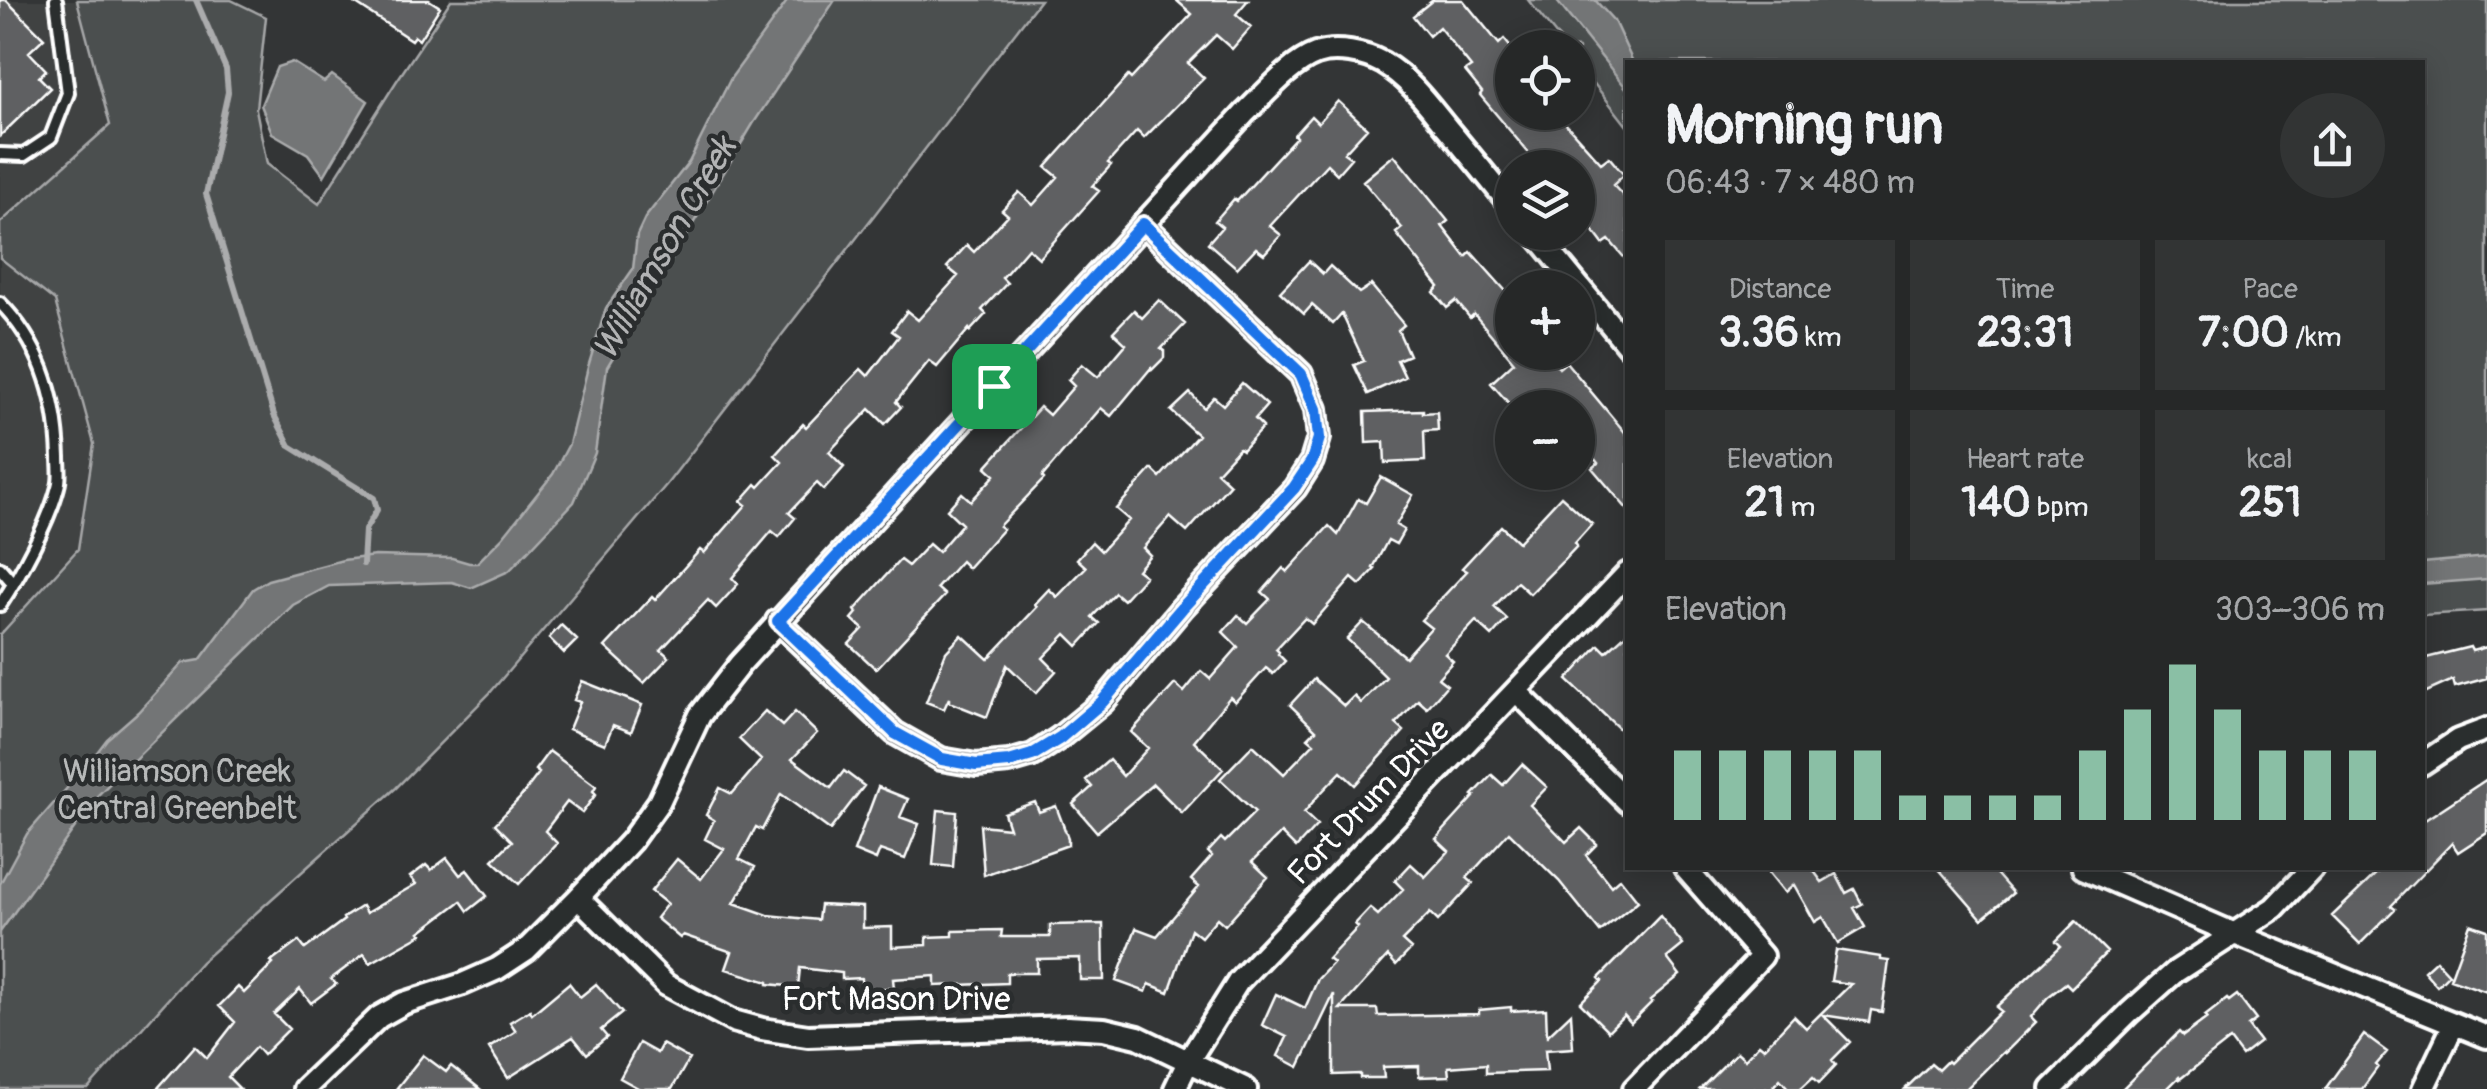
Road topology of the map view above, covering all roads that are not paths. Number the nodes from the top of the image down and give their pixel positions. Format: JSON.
{"nodes":[{"id":1,"x":56,"y":0,"type":"edge"},
{"id":2,"x":0,"y":154,"type":"edge"},
{"id":3,"x":1495,"y":185,"type":"edge"},
{"id":4,"x":1143,"y":224,"type":"junction"},
{"id":5,"x":1549,"y":250,"type":"edge"},
{"id":6,"x":0,"y":303,"type":"edge"},
{"id":7,"x":1625,"y":342,"type":"edge"},
{"id":8,"x":0,"y":568,"type":"edge"},
{"id":9,"x":1625,"y":576,"type":"edge"},
{"id":10,"x":13,"y":582,"type":"junction"},
{"id":11,"x":0,"y":604,"type":"edge"},
{"id":12,"x":778,"y":621,"type":"junction"},
{"id":13,"x":1516,"y":691,"type":"junction"},
{"id":14,"x":2487,"y":728,"type":"edge"},
{"id":15,"x":2425,"y":762,"type":"edge"},
{"id":16,"x":1625,"y":799,"type":"edge"},
{"id":17,"x":1687,"y":870,"type":"edge"},
{"id":18,"x":2088,"y":870,"type":"edge"},
{"id":19,"x":2310,"y":870,"type":"edge"},
{"id":20,"x":578,"y":898,"type":"junction"},
{"id":21,"x":2235,"y":934,"type":"junction"},
{"id":22,"x":2454,"y":1024,"type":"junction"},
{"id":23,"x":2487,"y":1037,"type":"edge"},
{"id":24,"x":1188,"y":1060,"type":"junction"},
{"id":25,"x":308,"y":1088,"type":"edge"},
{"id":26,"x":1176,"y":1089,"type":"edge"},
{"id":27,"x":1246,"y":1089,"type":"edge"},
{"id":28,"x":1634,"y":1089,"type":"edge"},
{"id":29,"x":2052,"y":1089,"type":"edge"},
{"id":30,"x":2423,"y":1089,"type":"edge"}],
"edges":[{"from":1,"to":2,"type":"lane"},
{"from":3,"to":4,"type":"street"},
{"from":4,"to":12,"type":"street"},
{"from":4,"to":12,"type":"street"},
{"from":5,"to":7,"type":"street"},
{"from":6,"to":10,"type":"lane"},
{"from":8,"to":10,"type":"lane"},
{"from":9,"to":13,"type":"street","name":"Fort Drum Drive"},
{"from":10,"to":11,"type":"lane"},
{"from":12,"to":20,"type":"street"},
{"from":13,"to":16,"type":"street"},
{"from":13,"to":24,"type":"street","name":"Fort Drum Drive"},
{"from":14,"to":15,"type":"street"},
{"from":17,"to":28,"type":"street"},
{"from":18,"to":21,"type":"street"},
{"from":19,"to":21,"type":"street"},
{"from":20,"to":24,"type":"street","name":"Fort Mason Drive"},
{"from":20,"to":25,"type":"street"},
{"from":21,"to":22,"type":"street"},
{"from":21,"to":29,"type":"street"},
{"from":22,"to":23,"type":"street"},
{"from":22,"to":30,"type":"street"},
{"from":24,"to":26,"type":"street","name":"Fort Drum Drive"},
{"from":24,"to":27,"type":"street","name":"Fort Mason Drive"}]}
